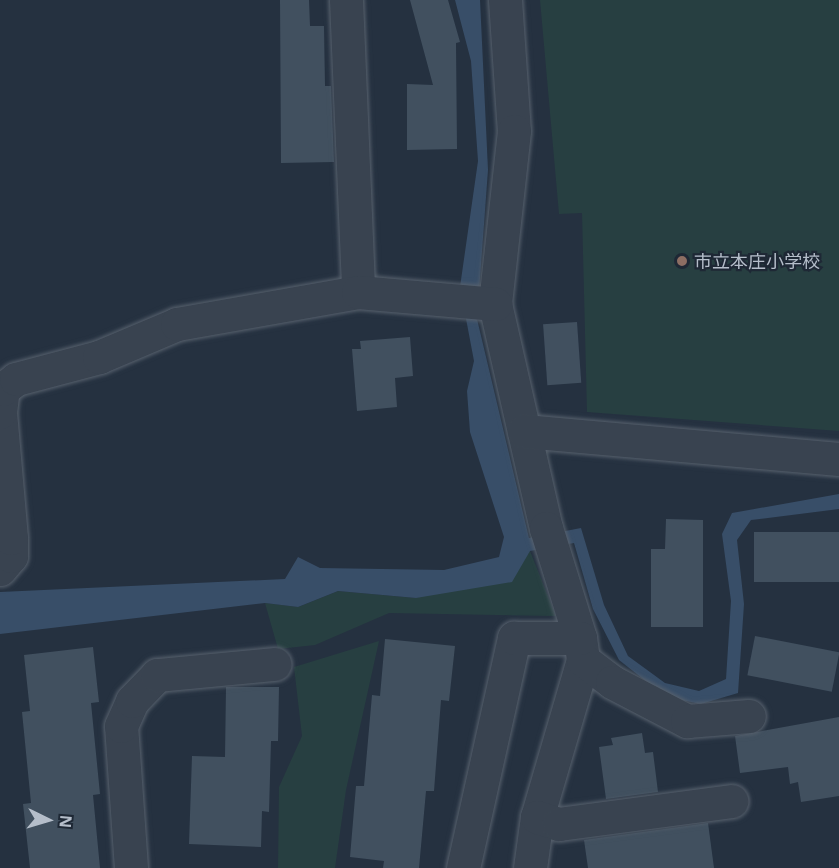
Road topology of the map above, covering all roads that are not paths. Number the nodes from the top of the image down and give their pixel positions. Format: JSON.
{"nodes":[{"id":1,"x":346,"y":0,"type":"edge"},
{"id":2,"x":505,"y":0,"type":"edge"},
{"id":3,"x":358,"y":292,"type":"junction"},
{"id":4,"x":479,"y":302,"type":"junction"},
{"id":5,"x":1,"y":388,"type":"edge"},
{"id":6,"x":524,"y":431,"type":"junction"},
{"id":7,"x":839,"y":459,"type":"edge"},
{"id":8,"x":0,"y":569,"type":"edge"},
{"id":9,"x":582,"y":649,"type":"junction"},
{"id":10,"x":274,"y":664,"type":"dead end"},
{"id":11,"x":749,"y":716,"type":"dead end"},
{"id":12,"x":731,"y":801,"type":"dead end"},
{"id":13,"x":537,"y":817,"type":"junction"},
{"id":14,"x":131,"y":868,"type":"edge"},
{"id":15,"x":463,"y":868,"type":"edge"},
{"id":16,"x":530,"y":868,"type":"edge"}],
"edges":[{"from":1,"to":3,"type":"street"},
{"from":2,"to":4,"type":"street"},
{"from":3,"to":4,"type":"street"},
{"from":3,"to":5,"type":"street"},
{"from":4,"to":6,"type":"street"},
{"from":5,"to":8,"type":"street"},
{"from":6,"to":7,"type":"street"},
{"from":6,"to":9,"type":"street"},
{"from":9,"to":11,"type":"street"},
{"from":9,"to":13,"type":"street"},
{"from":9,"to":15,"type":"street"},
{"from":10,"to":14,"type":"street"},
{"from":12,"to":13,"type":"street"},
{"from":13,"to":16,"type":"street"}]}
